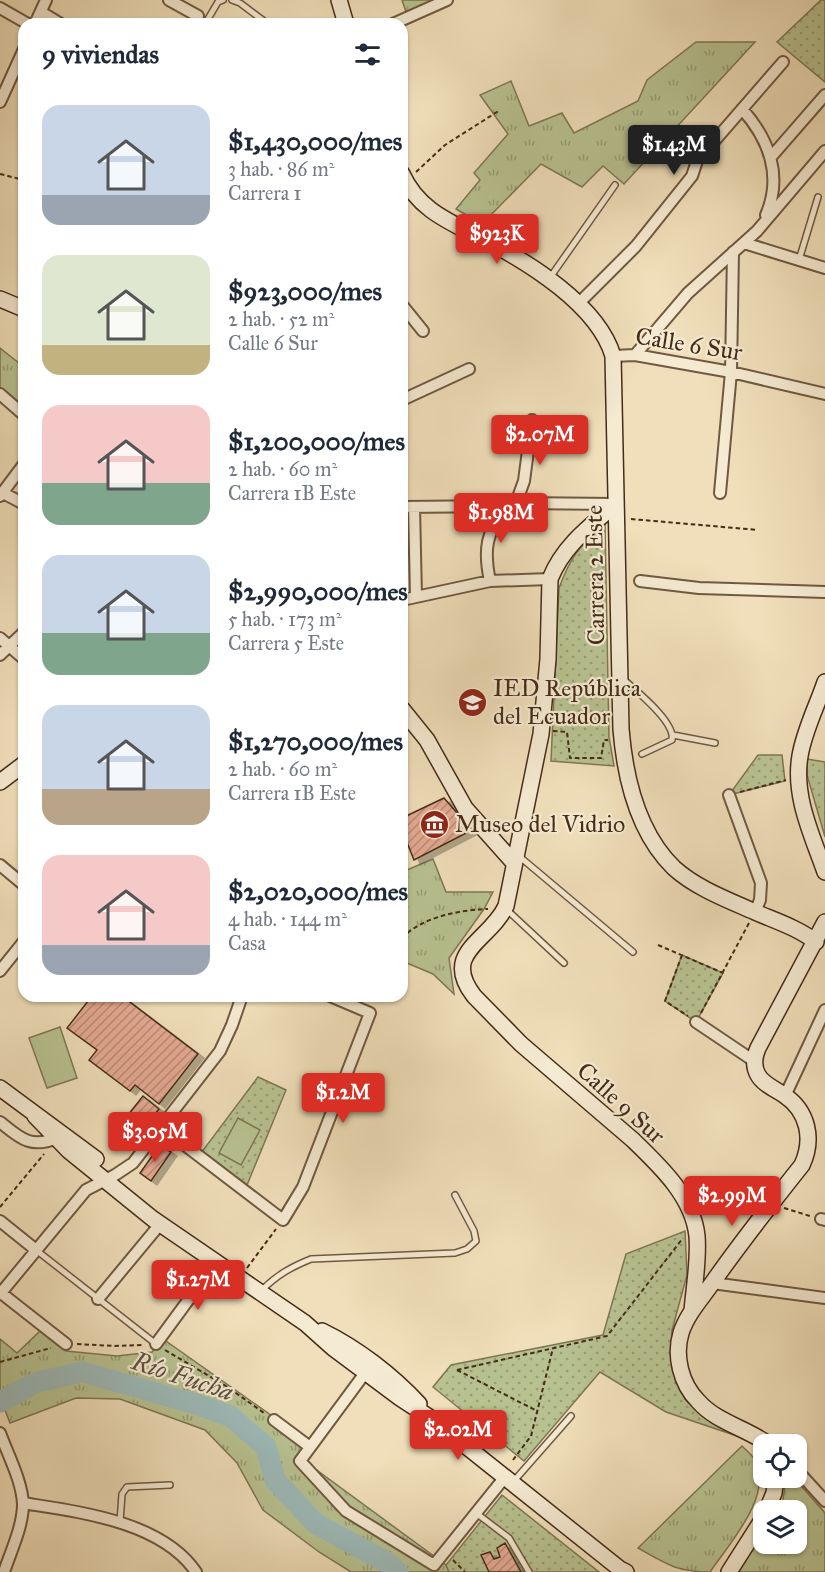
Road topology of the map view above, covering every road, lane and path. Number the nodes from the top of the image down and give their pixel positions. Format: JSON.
{"nodes":[{"id":1,"x":46,"y":0,"type":"edge"},
{"id":2,"x":169,"y":0,"type":"edge"},
{"id":3,"x":223,"y":0,"type":"edge"},
{"id":4,"x":231,"y":0,"type":"edge"},
{"id":5,"x":339,"y":0,"type":"edge"},
{"id":6,"x":444,"y":1,"type":"edge"},
{"id":7,"x":0,"y":8,"type":"edge"},
{"id":8,"x":41,"y":12,"type":"junction"},
{"id":9,"x":18,"y":18,"type":"edge"},
{"id":10,"x":38,"y":18,"type":"edge"},
{"id":11,"x":51,"y":18,"type":"edge"},
{"id":12,"x":199,"y":18,"type":"edge"},
{"id":13,"x":204,"y":18,"type":"edge"},
{"id":14,"x":260,"y":18,"type":"edge"},
{"id":15,"x":342,"y":18,"type":"edge"},
{"id":16,"x":406,"y":18,"type":"edge"},
{"id":17,"x":18,"y":62,"type":"edge"},
{"id":18,"x":783,"y":62,"type":"dead end"},
{"id":19,"x":825,"y":95,"type":"edge"},
{"id":20,"x":0,"y":102,"type":"edge"},
{"id":21,"x":742,"y":109,"type":"junction"},
{"id":22,"x":500,"y":110,"type":"dead end"},
{"id":23,"x":825,"y":151,"type":"edge"},
{"id":24,"x":771,"y":158,"type":"junction"},
{"id":25,"x":0,"y":174,"type":"edge"},
{"id":26,"x":408,"y":175,"type":"edge"},
{"id":27,"x":18,"y":178,"type":"edge"},
{"id":28,"x":408,"y":185,"type":"edge"},
{"id":29,"x":615,"y":185,"type":"dead end"},
{"id":30,"x":818,"y":197,"type":"dead end"},
{"id":31,"x":757,"y":231,"type":"junction"},
{"id":32,"x":744,"y":243,"type":"junction"},
{"id":33,"x":733,"y":252,"type":"junction"},
{"id":34,"x":799,"y":260,"type":"junction"},
{"id":35,"x":825,"y":268,"type":"edge"},
{"id":36,"x":548,"y":280,"type":"junction"},
{"id":37,"x":0,"y":299,"type":"edge"},
{"id":38,"x":578,"y":304,"type":"junction"},
{"id":39,"x":18,"y":306,"type":"edge"},
{"id":40,"x":408,"y":313,"type":"edge"},
{"id":41,"x":423,"y":331,"type":"dead end"},
{"id":42,"x":635,"y":355,"type":"junction"},
{"id":43,"x":613,"y":356,"type":"junction"},
{"id":44,"x":469,"y":369,"type":"dead end"},
{"id":45,"x":731,"y":372,"type":"junction"},
{"id":46,"x":0,"y":394,"type":"edge"},
{"id":47,"x":825,"y":394,"type":"edge"},
{"id":48,"x":408,"y":397,"type":"edge"},
{"id":49,"x":18,"y":409,"type":"edge"},
{"id":50,"x":532,"y":420,"type":"dead end"},
{"id":51,"x":18,"y":472,"type":"edge"},
{"id":52,"x":720,"y":493,"type":"dead end"},
{"id":53,"x":1,"y":495,"type":"edge"},
{"id":54,"x":18,"y":502,"type":"edge"},
{"id":55,"x":516,"y":503,"type":"junction"},
{"id":56,"x":504,"y":506,"type":"junction"},
{"id":57,"x":408,"y":507,"type":"edge"},
{"id":58,"x":414,"y":507,"type":"junction"},
{"id":59,"x":616,"y":511,"type":"junction"},
{"id":60,"x":758,"y":530,"type":"dead end"},
{"id":61,"x":550,"y":579,"type":"junction"},
{"id":62,"x":490,"y":581,"type":"junction"},
{"id":63,"x":640,"y":581,"type":"dead end"},
{"id":64,"x":825,"y":592,"type":"edge"},
{"id":65,"x":416,"y":597,"type":"junction"},
{"id":66,"x":408,"y":599,"type":"edge"},
{"id":67,"x":0,"y":638,"type":"edge"},
{"id":68,"x":18,"y":638,"type":"edge"},
{"id":69,"x":9,"y":646,"type":"junction"},
{"id":70,"x":18,"y":654,"type":"edge"},
{"id":71,"x":0,"y":655,"type":"edge"},
{"id":72,"x":620,"y":675,"type":"junction"},
{"id":73,"x":825,"y":682,"type":"edge"},
{"id":74,"x":408,"y":716,"type":"edge"},
{"id":75,"x":541,"y":730,"type":"junction"},
{"id":76,"x":673,"y":735,"type":"junction"},
{"id":77,"x":622,"y":740,"type":"junction"},
{"id":78,"x":715,"y":743,"type":"dead end"},
{"id":79,"x":642,"y":754,"type":"dead end"},
{"id":80,"x":18,"y":768,"type":"edge"},
{"id":81,"x":798,"y":777,"type":"junction"},
{"id":82,"x":0,"y":782,"type":"edge"},
{"id":83,"x":729,"y":795,"type":"joint"},
{"id":84,"x":515,"y":858,"type":"junction"},
{"id":85,"x":0,"y":866,"type":"edge"},
{"id":86,"x":825,"y":872,"type":"edge"},
{"id":87,"x":18,"y":880,"type":"edge"},
{"id":88,"x":505,"y":909,"type":"junction"},
{"id":89,"x":755,"y":912,"type":"junction"},
{"id":90,"x":825,"y":922,"type":"edge"},
{"id":91,"x":408,"y":933,"type":"edge"},
{"id":92,"x":658,"y":945,"type":"dead end"},
{"id":93,"x":821,"y":946,"type":"edge"},
{"id":94,"x":18,"y":948,"type":"edge"},
{"id":95,"x":633,"y":952,"type":"dead end"},
{"id":96,"x":682,"y":955,"type":"junction"},
{"id":97,"x":564,"y":963,"type":"dead end"},
{"id":98,"x":0,"y":971,"type":"edge"},
{"id":99,"x":723,"y":973,"type":"junction"},
{"id":100,"x":240,"y":1002,"type":"edge"},
{"id":101,"x":344,"y":1002,"type":"edge"},
{"id":102,"x":825,"y":1010,"type":"edge"},
{"id":103,"x":696,"y":1022,"type":"junction"},
{"id":104,"x":754,"y":1061,"type":"junction"},
{"id":105,"x":0,"y":1088,"type":"edge"},
{"id":106,"x":785,"y":1096,"type":"junction"},
{"id":107,"x":36,"y":1116,"type":"junction"},
{"id":108,"x":0,"y":1122,"type":"edge"},
{"id":109,"x":160,"y":1127,"type":"junction"},
{"id":110,"x":57,"y":1138,"type":"junction"},
{"id":111,"x":110,"y":1178,"type":"junction"},
{"id":112,"x":455,"y":1195,"type":"dead end"},
{"id":113,"x":770,"y":1204,"type":"junction"},
{"id":114,"x":0,"y":1207,"type":"edge"},
{"id":115,"x":823,"y":1219,"type":"edge"},
{"id":116,"x":283,"y":1220,"type":"junction"},
{"id":117,"x":0,"y":1221,"type":"edge"},
{"id":118,"x":161,"y":1223,"type":"junction"},
{"id":119,"x":694,"y":1224,"type":"junction"},
{"id":120,"x":36,"y":1250,"type":"junction"},
{"id":121,"x":212,"y":1257,"type":"junction"},
{"id":122,"x":240,"y":1277,"type":"junction"},
{"id":123,"x":712,"y":1283,"type":"junction"},
{"id":124,"x":261,"y":1291,"type":"junction"},
{"id":125,"x":0,"y":1293,"type":"edge"},
{"id":126,"x":825,"y":1298,"type":"edge"},
{"id":127,"x":98,"y":1299,"type":"junction"},
{"id":128,"x":692,"y":1311,"type":"junction"},
{"id":129,"x":66,"y":1344,"type":"junction"},
{"id":130,"x":156,"y":1344,"type":"junction"},
{"id":131,"x":553,"y":1348,"type":"junction"},
{"id":132,"x":0,"y":1362,"type":"edge"},
{"id":133,"x":368,"y":1368,"type":"junction"},
{"id":134,"x":537,"y":1411,"type":"junction"},
{"id":135,"x":571,"y":1416,"type":"dead end"},
{"id":136,"x":274,"y":1420,"type":"joint"},
{"id":137,"x":0,"y":1433,"type":"edge"},
{"id":138,"x":753,"y":1435,"type":"edge"},
{"id":139,"x":310,"y":1447,"type":"junction"},
{"id":140,"x":513,"y":1460,"type":"dead end"},
{"id":141,"x":509,"y":1480,"type":"junction"},
{"id":142,"x":807,"y":1481,"type":"edge"},
{"id":143,"x":170,"y":1485,"type":"dead end"},
{"id":144,"x":825,"y":1501,"type":"edge"},
{"id":145,"x":23,"y":1503,"type":"junction"},
{"id":146,"x":476,"y":1514,"type":"junction"},
{"id":147,"x":120,"y":1522,"type":"junction"},
{"id":148,"x":753,"y":1534,"type":"edge"},
{"id":149,"x":444,"y":1553,"type":"junction"},
{"id":150,"x":623,"y":1571,"type":"edge"},
{"id":151,"x":4,"y":1572,"type":"edge"},
{"id":152,"x":196,"y":1572,"type":"edge"},
{"id":153,"x":465,"y":1572,"type":"edge"},
{"id":154,"x":529,"y":1572,"type":"edge"},
{"id":155,"x":729,"y":1572,"type":"edge"}],
"edges":[{"from":1,"to":8,"type":"street"},
{"from":2,"to":12,"type":"street"},
{"from":3,"to":13,"type":"lane"},
{"from":4,"to":14,"type":"lane"},
{"from":5,"to":15,"type":"street"},
{"from":6,"to":16,"type":"street"},
{"from":7,"to":9,"type":"street"},
{"from":8,"to":10,"type":"street"},
{"from":8,"to":11,"type":"street"},
{"from":17,"to":20,"type":"street"},
{"from":18,"to":21,"type":"street"},
{"from":19,"to":24,"type":"street"},
{"from":21,"to":24,"type":"street"},
{"from":21,"to":38,"type":"street"},
{"from":22,"to":26,"type":"path"},
{"from":23,"to":31,"type":"street"},
{"from":24,"to":31,"type":"street"},
{"from":25,"to":27,"type":"path"},
{"from":28,"to":36,"type":"street","name":"Calle 6 Sur"},
{"from":29,"to":36,"type":"lane"},
{"from":30,"to":34,"type":"lane"},
{"from":31,"to":32,"type":"street"},
{"from":32,"to":33,"type":"street"},
{"from":32,"to":34,"type":"street"},
{"from":33,"to":42,"type":"street"},
{"from":33,"to":45,"type":"street"},
{"from":34,"to":35,"type":"street"},
{"from":36,"to":38,"type":"street","name":"Calle 6 Sur"},
{"from":37,"to":39,"type":"street"},
{"from":38,"to":43,"type":"street","name":"Calle 6 Sur"},
{"from":40,"to":41,"type":"street"},
{"from":42,"to":43,"type":"street","name":"Calle 6 Sur"},
{"from":42,"to":45,"type":"street","name":"Calle 6 Sur"},
{"from":43,"to":59,"type":"street","name":"Carrera 2 Este"},
{"from":44,"to":48,"type":"street"},
{"from":45,"to":47,"type":"street","name":"Calle 6 Sur"},
{"from":45,"to":52,"type":"street"},
{"from":46,"to":49,"type":"street"},
{"from":50,"to":55,"type":"street"},
{"from":51,"to":53,"type":"street"},
{"from":53,"to":54,"type":"street"},
{"from":55,"to":56,"type":"street"},
{"from":55,"to":59,"type":"street"},
{"from":56,"to":58,"type":"street"},
{"from":56,"to":62,"type":"street"},
{"from":57,"to":58,"type":"street"},
{"from":58,"to":65,"type":"street"},
{"from":59,"to":60,"type":"path"},
{"from":59,"to":61,"type":"street"},
{"from":59,"to":72,"type":"street","name":"Carrera 2 Este"},
{"from":61,"to":62,"type":"street"},
{"from":61,"to":75,"type":"street"},
{"from":62,"to":65,"type":"street"},
{"from":63,"to":64,"type":"street"},
{"from":65,"to":66,"type":"street"},
{"from":67,"to":69,"type":"street"},
{"from":68,"to":69,"type":"street"},
{"from":69,"to":70,"type":"street"},
{"from":69,"to":71,"type":"street"},
{"from":72,"to":76,"type":"lane"},
{"from":72,"to":77,"type":"street","name":"Carrera 2 Este"},
{"from":73,"to":81,"type":"street"},
{"from":74,"to":84,"type":"street"},
{"from":75,"to":77,"type":"path"},
{"from":75,"to":84,"type":"street"},
{"from":76,"to":78,"type":"lane"},
{"from":76,"to":79,"type":"lane"},
{"from":77,"to":89,"type":"street","name":"Carrera 2 Este"},
{"from":80,"to":82,"type":"street"},
{"from":81,"to":83,"type":"path"},
{"from":81,"to":86,"type":"street"},
{"from":83,"to":89,"type":"street"},
{"from":84,"to":88,"type":"street"},
{"from":84,"to":95,"type":"lane"},
{"from":85,"to":87,"type":"street"},
{"from":88,"to":91,"type":"path"},
{"from":88,"to":97,"type":"lane"},
{"from":88,"to":119,"type":"street","name":"Calle 9 Sur"},
{"from":89,"to":93,"type":"street","name":"Carrera 2 Este"},
{"from":89,"to":99,"type":"path"},
{"from":90,"to":93,"type":"street"},
{"from":92,"to":96,"type":"path"},
{"from":93,"to":104,"type":"street"},
{"from":94,"to":98,"type":"street"},
{"from":96,"to":99,"type":"path"},
{"from":96,"to":103,"type":"path"},
{"from":99,"to":103,"type":"path"},
{"from":100,"to":109,"type":"street"},
{"from":101,"to":116,"type":"street"},
{"from":102,"to":106,"type":"street"},
{"from":103,"to":104,"type":"street"},
{"from":104,"to":106,"type":"street"},
{"from":105,"to":107,"type":"street"},
{"from":106,"to":113,"type":"street"},
{"from":107,"to":110,"type":"street"},
{"from":107,"to":111,"type":"street"},
{"from":108,"to":110,"type":"street"},
{"from":109,"to":111,"type":"street"},
{"from":109,"to":116,"type":"street"},
{"from":110,"to":111,"type":"street"},
{"from":110,"to":114,"type":"path"},
{"from":111,"to":118,"type":"street"},
{"from":111,"to":120,"type":"street"},
{"from":111,"to":121,"type":"street"},
{"from":112,"to":124,"type":"lane"},
{"from":113,"to":115,"type":"path"},
{"from":113,"to":123,"type":"street"},
{"from":116,"to":122,"type":"path"},
{"from":117,"to":120,"type":"street"},
{"from":118,"to":121,"type":"street"},
{"from":118,"to":127,"type":"street"},
{"from":119,"to":128,"type":"street","name":"Calle 9 Sur"},
{"from":119,"to":131,"type":"path"},
{"from":120,"to":125,"type":"street"},
{"from":120,"to":127,"type":"lane"},
{"from":121,"to":122,"type":"street"},
{"from":121,"to":130,"type":"street"},
{"from":122,"to":124,"type":"street"},
{"from":123,"to":126,"type":"street"},
{"from":123,"to":128,"type":"street"},
{"from":124,"to":133,"type":"street"},
{"from":125,"to":129,"type":"street"},
{"from":127,"to":130,"type":"lane"},
{"from":128,"to":138,"type":"street"},
{"from":129,"to":130,"type":"path"},
{"from":129,"to":132,"type":"path"},
{"from":130,"to":136,"type":"path"},
{"from":131,"to":134,"type":"path"},
{"from":131,"to":134,"type":"path"},
{"from":133,"to":139,"type":"street"},
{"from":133,"to":141,"type":"street"},
{"from":134,"to":140,"type":"path"},
{"from":135,"to":141,"type":"lane"},
{"from":136,"to":139,"type":"street"},
{"from":137,"to":145,"type":"street"},
{"from":139,"to":149,"type":"street"},
{"from":141,"to":146,"type":"street"},
{"from":141,"to":150,"type":"street"},
{"from":142,"to":144,"type":"street"},
{"from":143,"to":147,"type":"lane"},
{"from":145,"to":147,"type":"street"},
{"from":145,"to":151,"type":"street"},
{"from":146,"to":149,"type":"street"},
{"from":146,"to":154,"type":"lane"},
{"from":147,"to":152,"type":"street"},
{"from":148,"to":155,"type":"street"},
{"from":149,"to":153,"type":"path"}]}
